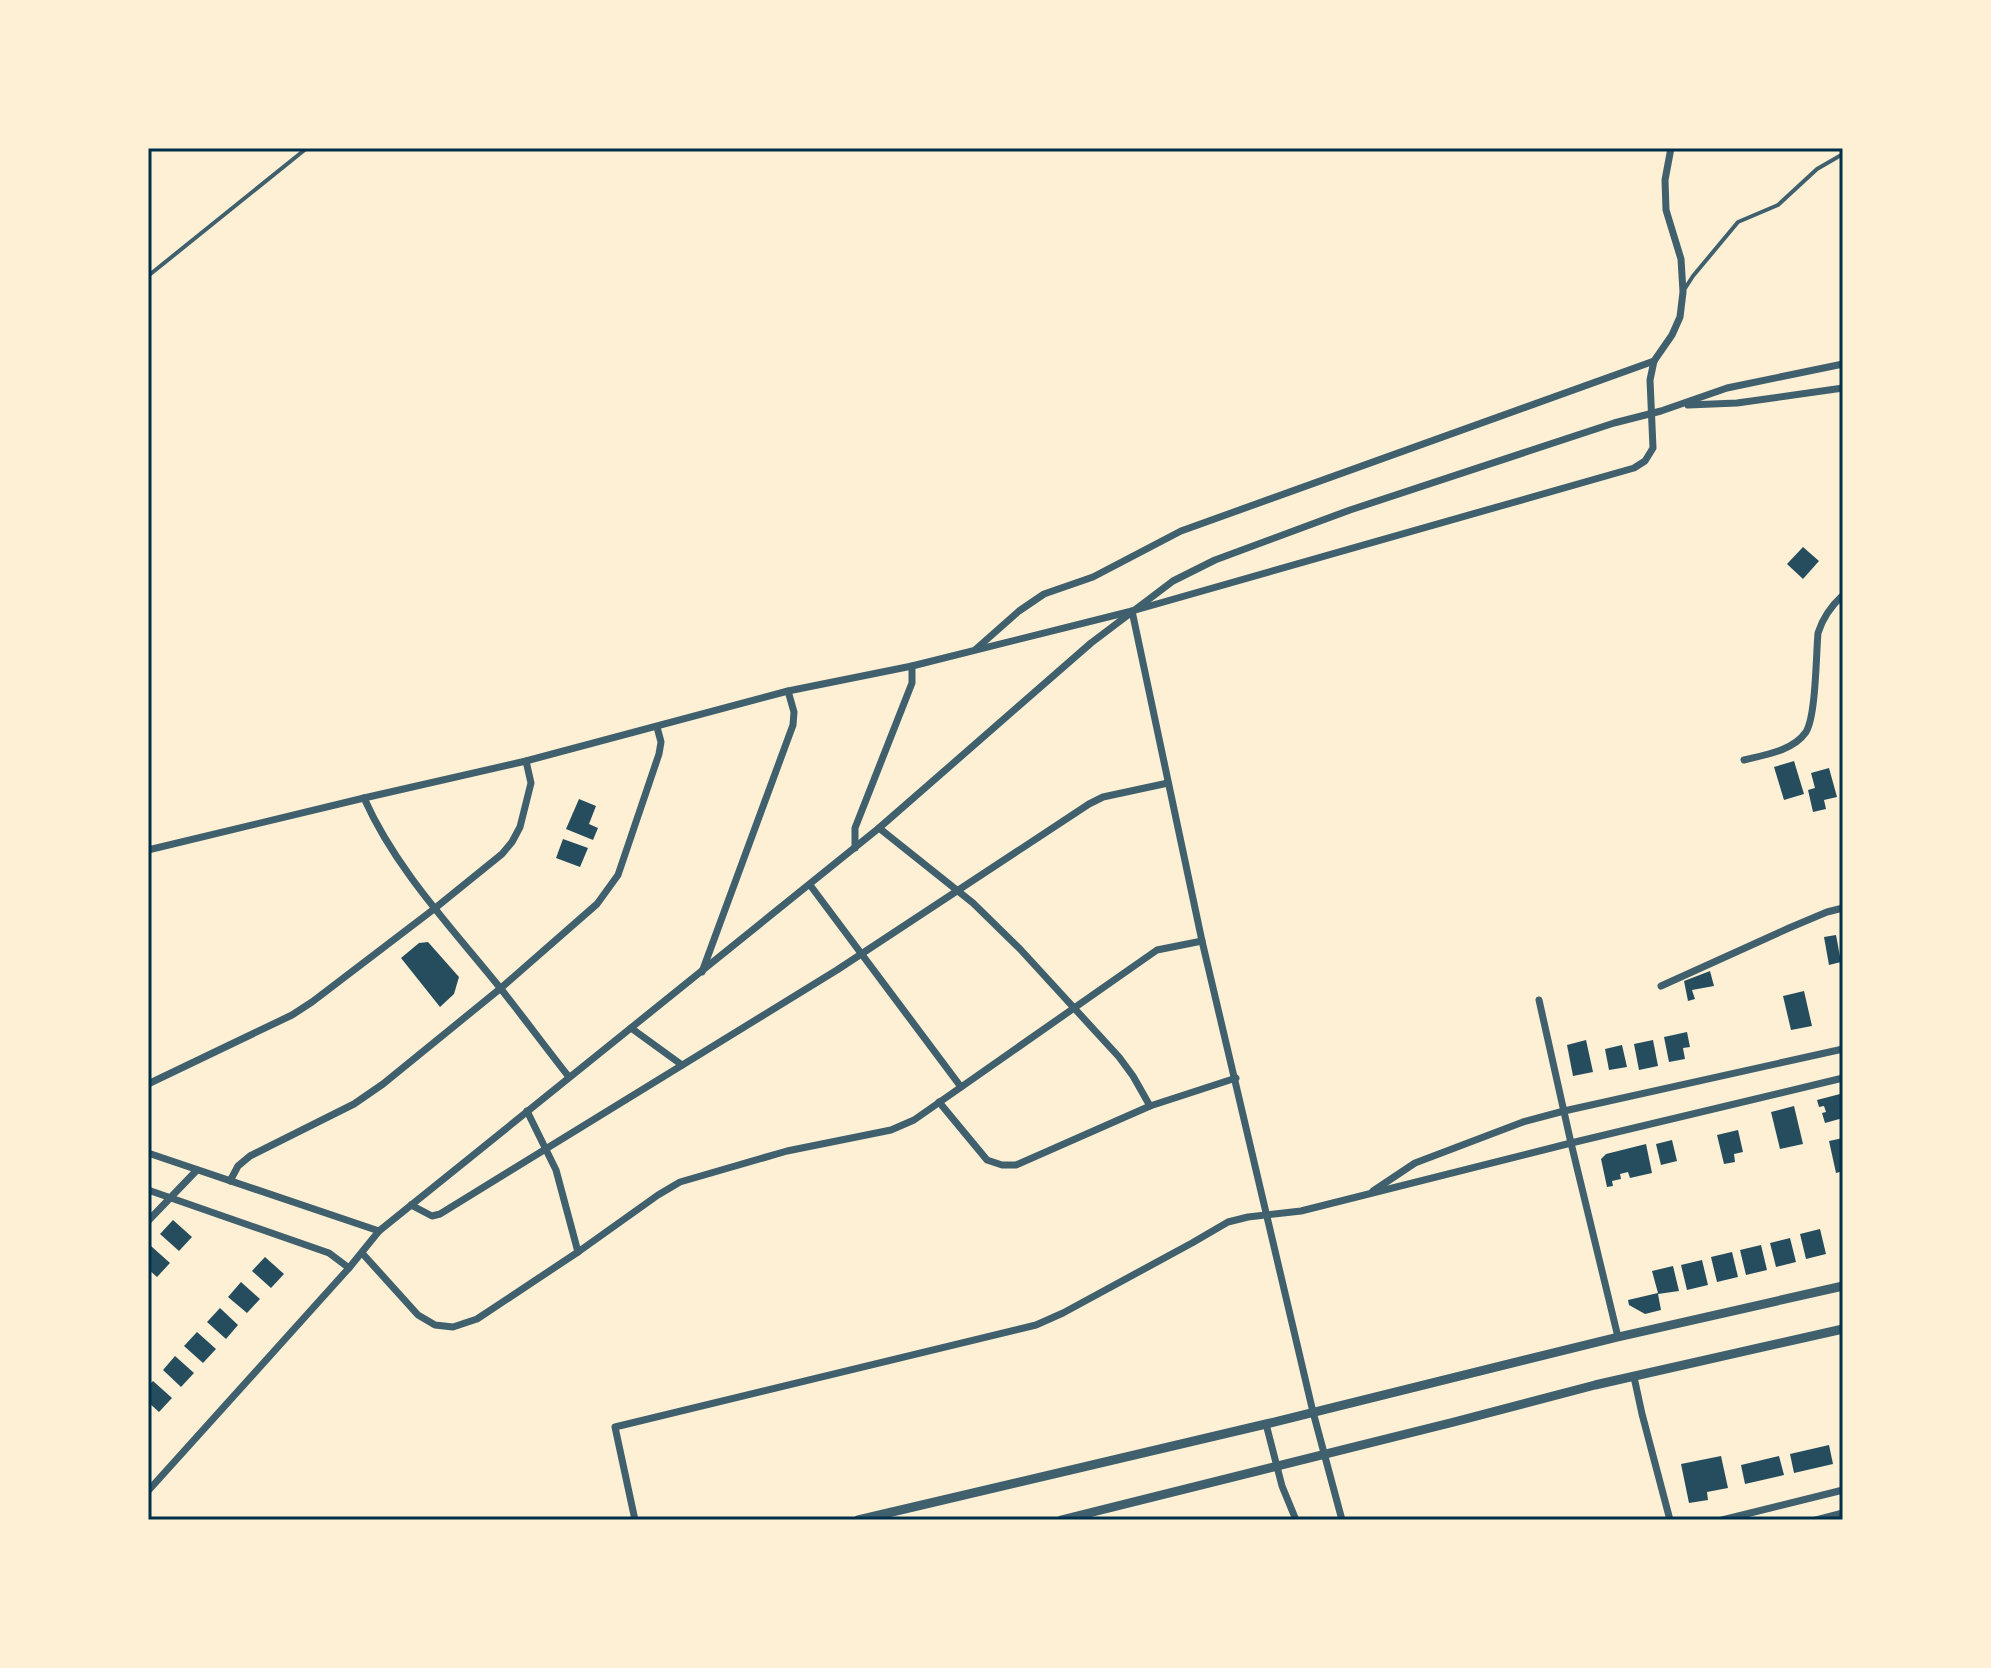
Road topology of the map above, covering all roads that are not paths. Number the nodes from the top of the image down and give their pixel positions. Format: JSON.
{"nodes":[{"id":1,"x":307,"y":148,"type":"edge"},
{"id":2,"x":1671,"y":148,"type":"edge"},
{"id":3,"x":1843,"y":154,"type":"edge"},
{"id":4,"x":148,"y":276,"type":"edge"},
{"id":5,"x":1683,"y":292,"type":"junction"},
{"id":6,"x":1654,"y":361,"type":"junction"},
{"id":7,"x":1843,"y":364,"type":"edge"},
{"id":8,"x":1843,"y":388,"type":"edge"},
{"id":9,"x":1678,"y":406,"type":"junction"},
{"id":10,"x":1653,"y":414,"type":"junction"},
{"id":11,"x":1843,"y":595,"type":"edge"},
{"id":12,"x":1132,"y":611,"type":"junction"},
{"id":13,"x":976,"y":649,"type":"junction"},
{"id":14,"x":912,"y":666,"type":"junction"},
{"id":15,"x":788,"y":691,"type":"junction"},
{"id":16,"x":657,"y":727,"type":"junction"},
{"id":17,"x":1744,"y":760,"type":"dead end"},
{"id":18,"x":526,"y":761,"type":"junction"},
{"id":19,"x":1168,"y":783,"type":"junction"},
{"id":20,"x":364,"y":798,"type":"junction"},
{"id":21,"x":879,"y":828,"type":"junction"},
{"id":22,"x":855,"y":848,"type":"junction"},
{"id":23,"x":148,"y":850,"type":"edge"},
{"id":24,"x":810,"y":885,"type":"junction"},
{"id":25,"x":959,"y":891,"type":"junction"},
{"id":26,"x":1843,"y":908,"type":"edge"},
{"id":27,"x":434,"y":909,"type":"junction"},
{"id":28,"x":1202,"y":941,"type":"junction"},
{"id":29,"x":861,"y":954,"type":"junction"},
{"id":30,"x":702,"y":973,"type":"junction"},
{"id":31,"x":1661,"y":986,"type":"dead end"},
{"id":32,"x":501,"y":988,"type":"junction"},
{"id":33,"x":1539,"y":1000,"type":"dead end"},
{"id":34,"x":1074,"y":1009,"type":"junction"},
{"id":35,"x":631,"y":1028,"type":"junction"},
{"id":36,"x":1843,"y":1049,"type":"edge"},
{"id":37,"x":682,"y":1065,"type":"junction"},
{"id":38,"x":569,"y":1077,"type":"junction"},
{"id":39,"x":1236,"y":1078,"type":"junction"},
{"id":40,"x":1843,"y":1078,"type":"edge"},
{"id":41,"x":148,"y":1084,"type":"edge"},
{"id":42,"x":961,"y":1087,"type":"junction"},
{"id":43,"x":939,"y":1102,"type":"junction"},
{"id":44,"x":1150,"y":1106,"type":"junction"},
{"id":45,"x":527,"y":1111,"type":"junction"},
{"id":46,"x":1564,"y":1111,"type":"junction"},
{"id":47,"x":1571,"y":1143,"type":"junction"},
{"id":48,"x":546,"y":1148,"type":"junction"},
{"id":49,"x":148,"y":1153,"type":"edge"},
{"id":50,"x":197,"y":1170,"type":"junction"},
{"id":51,"x":230,"y":1181,"type":"junction"},
{"id":52,"x":148,"y":1190,"type":"edge"},
{"id":53,"x":1368,"y":1194,"type":"junction"},
{"id":54,"x":170,"y":1198,"type":"junction"},
{"id":55,"x":411,"y":1205,"type":"junction"},
{"id":56,"x":1267,"y":1215,"type":"junction"},
{"id":57,"x":148,"y":1221,"type":"edge"},
{"id":58,"x":379,"y":1231,"type":"junction"},
{"id":59,"x":578,"y":1252,"type":"junction"},
{"id":60,"x":362,"y":1253,"type":"junction"},
{"id":61,"x":349,"y":1268,"type":"junction"},
{"id":62,"x":1843,"y":1286,"type":"edge"},
{"id":63,"x":1843,"y":1329,"type":"edge"},
{"id":64,"x":1618,"y":1337,"type":"junction"},
{"id":65,"x":1634,"y":1377,"type":"junction"},
{"id":66,"x":1313,"y":1412,"type":"junction"},
{"id":67,"x":1266,"y":1424,"type":"junction"},
{"id":68,"x":1325,"y":1455,"type":"junction"},
{"id":69,"x":1277,"y":1467,"type":"junction"},
{"id":70,"x":1843,"y":1490,"type":"edge"},
{"id":71,"x":148,"y":1491,"type":"edge"},
{"id":72,"x":1843,"y":1513,"type":"edge"},
{"id":73,"x":635,"y":1520,"type":"edge"},
{"id":74,"x":858,"y":1520,"type":"edge"},
{"id":75,"x":1061,"y":1520,"type":"edge"},
{"id":76,"x":1296,"y":1520,"type":"edge"},
{"id":77,"x":1342,"y":1520,"type":"edge"},
{"id":78,"x":1670,"y":1520,"type":"edge"},
{"id":79,"x":1722,"y":1520,"type":"edge"},
{"id":80,"x":1816,"y":1520,"type":"edge"}],
"edges":[{"from":1,"to":4,"type":"lane"},
{"from":2,"to":5,"type":"street"},
{"from":3,"to":5,"type":"lane"},
{"from":5,"to":6,"type":"street"},
{"from":6,"to":10,"type":"street"},
{"from":6,"to":13,"type":"street"},
{"from":7,"to":9,"type":"street"},
{"from":8,"to":9,"type":"street"},
{"from":9,"to":10,"type":"street"},
{"from":10,"to":12,"type":"street"},
{"from":10,"to":12,"type":"street"},
{"from":11,"to":17,"type":"street"},
{"from":12,"to":13,"type":"street"},
{"from":12,"to":19,"type":"street"},
{"from":12,"to":21,"type":"street"},
{"from":13,"to":14,"type":"street"},
{"from":14,"to":15,"type":"street"},
{"from":14,"to":22,"type":"street"},
{"from":15,"to":16,"type":"street"},
{"from":15,"to":30,"type":"street"},
{"from":16,"to":18,"type":"street"},
{"from":16,"to":32,"type":"street"},
{"from":18,"to":20,"type":"street"},
{"from":18,"to":27,"type":"street"},
{"from":19,"to":25,"type":"street"},
{"from":19,"to":28,"type":"street"},
{"from":20,"to":23,"type":"street"},
{"from":20,"to":27,"type":"street"},
{"from":21,"to":22,"type":"street"},
{"from":21,"to":25,"type":"street"},
{"from":22,"to":24,"type":"street"},
{"from":24,"to":29,"type":"street"},
{"from":24,"to":30,"type":"street"},
{"from":25,"to":29,"type":"street"},
{"from":25,"to":34,"type":"street"},
{"from":26,"to":31,"type":"street"},
{"from":27,"to":32,"type":"street"},
{"from":27,"to":41,"type":"street"},
{"from":28,"to":34,"type":"street"},
{"from":28,"to":39,"type":"street"},
{"from":29,"to":37,"type":"street"},
{"from":29,"to":42,"type":"street"},
{"from":30,"to":35,"type":"street"},
{"from":32,"to":38,"type":"street"},
{"from":32,"to":51,"type":"street"},
{"from":33,"to":46,"type":"street"},
{"from":34,"to":42,"type":"street"},
{"from":34,"to":44,"type":"street"},
{"from":35,"to":37,"type":"street"},
{"from":35,"to":38,"type":"street"},
{"from":36,"to":46,"type":"street"},
{"from":37,"to":48,"type":"street"},
{"from":38,"to":45,"type":"street"},
{"from":39,"to":44,"type":"street"},
{"from":39,"to":56,"type":"street"},
{"from":40,"to":47,"type":"street"},
{"from":42,"to":43,"type":"street"},
{"from":43,"to":44,"type":"street"},
{"from":43,"to":59,"type":"street"},
{"from":45,"to":48,"type":"street"},
{"from":45,"to":55,"type":"street"},
{"from":46,"to":47,"type":"street"},
{"from":46,"to":53,"type":"street"},
{"from":47,"to":53,"type":"street"},
{"from":47,"to":64,"type":"street"},
{"from":48,"to":55,"type":"street"},
{"from":48,"to":59,"type":"street"},
{"from":49,"to":50,"type":"street"},
{"from":50,"to":51,"type":"street"},
{"from":50,"to":54,"type":"street"},
{"from":51,"to":58,"type":"street"},
{"from":52,"to":54,"type":"street"},
{"from":53,"to":56,"type":"street"},
{"from":54,"to":57,"type":"street"},
{"from":54,"to":61,"type":"street"},
{"from":55,"to":58,"type":"street"},
{"from":56,"to":66,"type":"street"},
{"from":56,"to":73,"type":"street"},
{"from":58,"to":60,"type":"street"},
{"from":59,"to":60,"type":"street"},
{"from":60,"to":61,"type":"street"},
{"from":61,"to":71,"type":"street"},
{"from":62,"to":64,"type":"street"},
{"from":63,"to":65,"type":"street"},
{"from":64,"to":66,"type":"street"},
{"from":65,"to":68,"type":"street"},
{"from":65,"to":78,"type":"street"},
{"from":66,"to":67,"type":"street"},
{"from":66,"to":68,"type":"street"},
{"from":67,"to":69,"type":"street"},
{"from":67,"to":74,"type":"street"},
{"from":68,"to":69,"type":"street"},
{"from":68,"to":77,"type":"street"},
{"from":69,"to":75,"type":"street"},
{"from":69,"to":76,"type":"street"},
{"from":70,"to":79,"type":"street"},
{"from":72,"to":80,"type":"street"}]}
